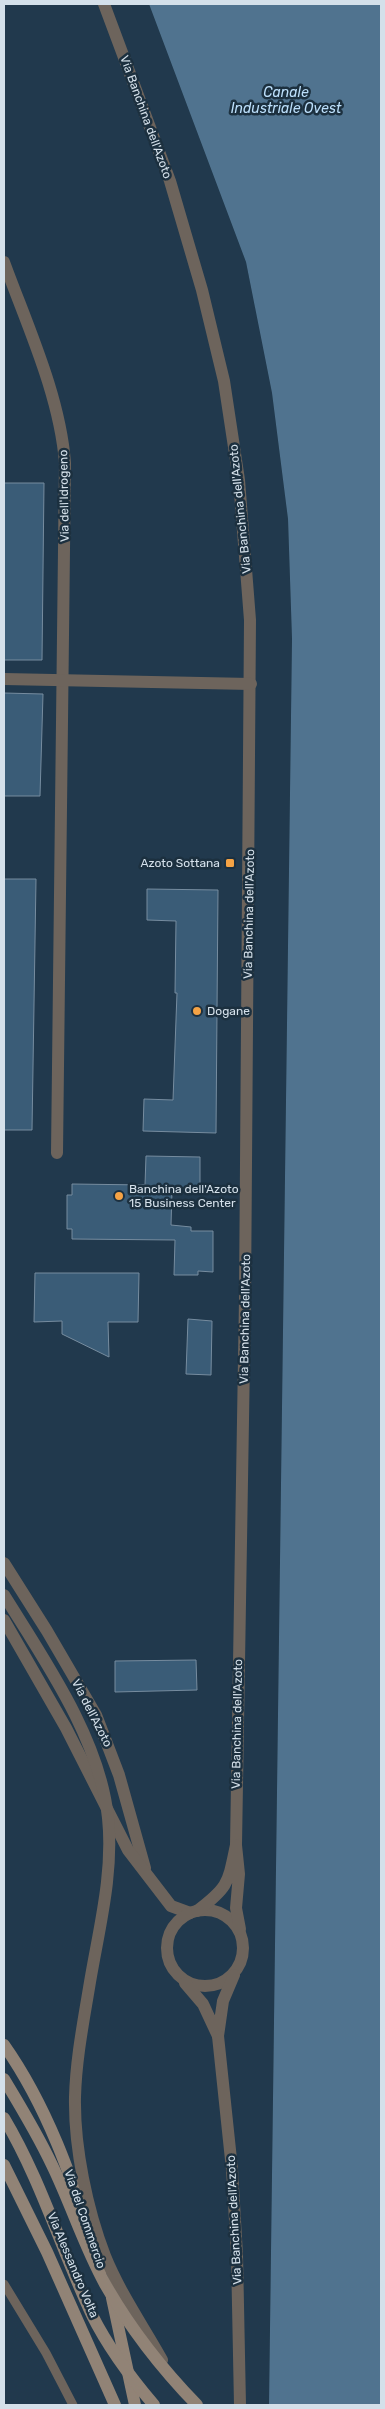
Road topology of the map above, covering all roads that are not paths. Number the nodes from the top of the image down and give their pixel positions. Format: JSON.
{"nodes":[{"id":1,"x":104,"y":4,"type":"edge"},
{"id":2,"x":4,"y":262,"type":"edge"},
{"id":3,"x":4,"y":679,"type":"edge"},
{"id":4,"x":64,"y":680,"type":"junction"},
{"id":5,"x":251,"y":684,"type":"junction"},
{"id":6,"x":57,"y":1153,"type":"dead end"},
{"id":7,"x":4,"y":1563,"type":"edge"},
{"id":8,"x":4,"y":1595,"type":"edge"},
{"id":9,"x":4,"y":1620,"type":"edge"},
{"id":10,"x":236,"y":1845,"type":"junction"},
{"id":11,"x":148,"y":1877,"type":"junction"},
{"id":12,"x":194,"y":1912,"type":"junction"},
{"id":13,"x":242,"y":1936,"type":"junction"},
{"id":14,"x":236,"y":1971,"type":"junction"},
{"id":15,"x":180,"y":1978,"type":"junction"},
{"id":16,"x":218,"y":2036,"type":"junction"},
{"id":17,"x":4,"y":2045,"type":"edge"},
{"id":18,"x":4,"y":2079,"type":"edge"},
{"id":19,"x":4,"y":2118,"type":"edge"},
{"id":20,"x":4,"y":2165,"type":"edge"},
{"id":21,"x":4,"y":2284,"type":"edge"},
{"id":22,"x":169,"y":2373,"type":"junction"},
{"id":23,"x":73,"y":2405,"type":"edge"},
{"id":24,"x":115,"y":2405,"type":"edge"},
{"id":25,"x":135,"y":2405,"type":"edge"},
{"id":26,"x":154,"y":2405,"type":"edge"},
{"id":27,"x":197,"y":2405,"type":"edge"},
{"id":28,"x":240,"y":2405,"type":"edge"}],
"edges":[{"from":1,"to":5,"type":"street","name":"Via Banchina dell'Azoto"},
{"from":2,"to":4,"type":"street","name":"Via dell'Idrogeno"},
{"from":3,"to":4,"type":"street"},
{"from":4,"to":5,"type":"street"},
{"from":4,"to":6,"type":"street","name":"Via dell'Idrogeno"},
{"from":5,"to":10,"type":"street","name":"Via Banchina dell'Azoto"},
{"from":7,"to":11,"type":"street","name":"Via dell'Azoto"},
{"from":8,"to":22,"type":"street","bridge":true},
{"from":9,"to":11,"type":"street","name":"Via dell'Azoto"},
{"from":10,"to":12,"type":"street"},
{"from":10,"to":13,"type":"street"},
{"from":11,"to":12,"type":"street","name":"Via dell'Azoto"},
{"from":12,"to":13,"type":"street"},
{"from":12,"to":15,"type":"street"},
{"from":13,"to":14,"type":"street"},
{"from":14,"to":15,"type":"street"},
{"from":14,"to":16,"type":"street"},
{"from":15,"to":16,"type":"street"},
{"from":16,"to":28,"type":"street","name":"Via Banchina dell'Azoto"},
{"from":17,"to":25,"type":"street","name":"Via del Commercio"},
{"from":18,"to":22,"type":"street","name":"Via Alessandro Volta","bridge":true},
{"from":19,"to":26,"type":"street","name":"Via Alessandro Volta","bridge":true},
{"from":20,"to":24,"type":"street"},
{"from":21,"to":23,"type":"lane"},
{"from":22,"to":27,"type":"street","name":"Via Alessandro Volta","bridge":true}]}
